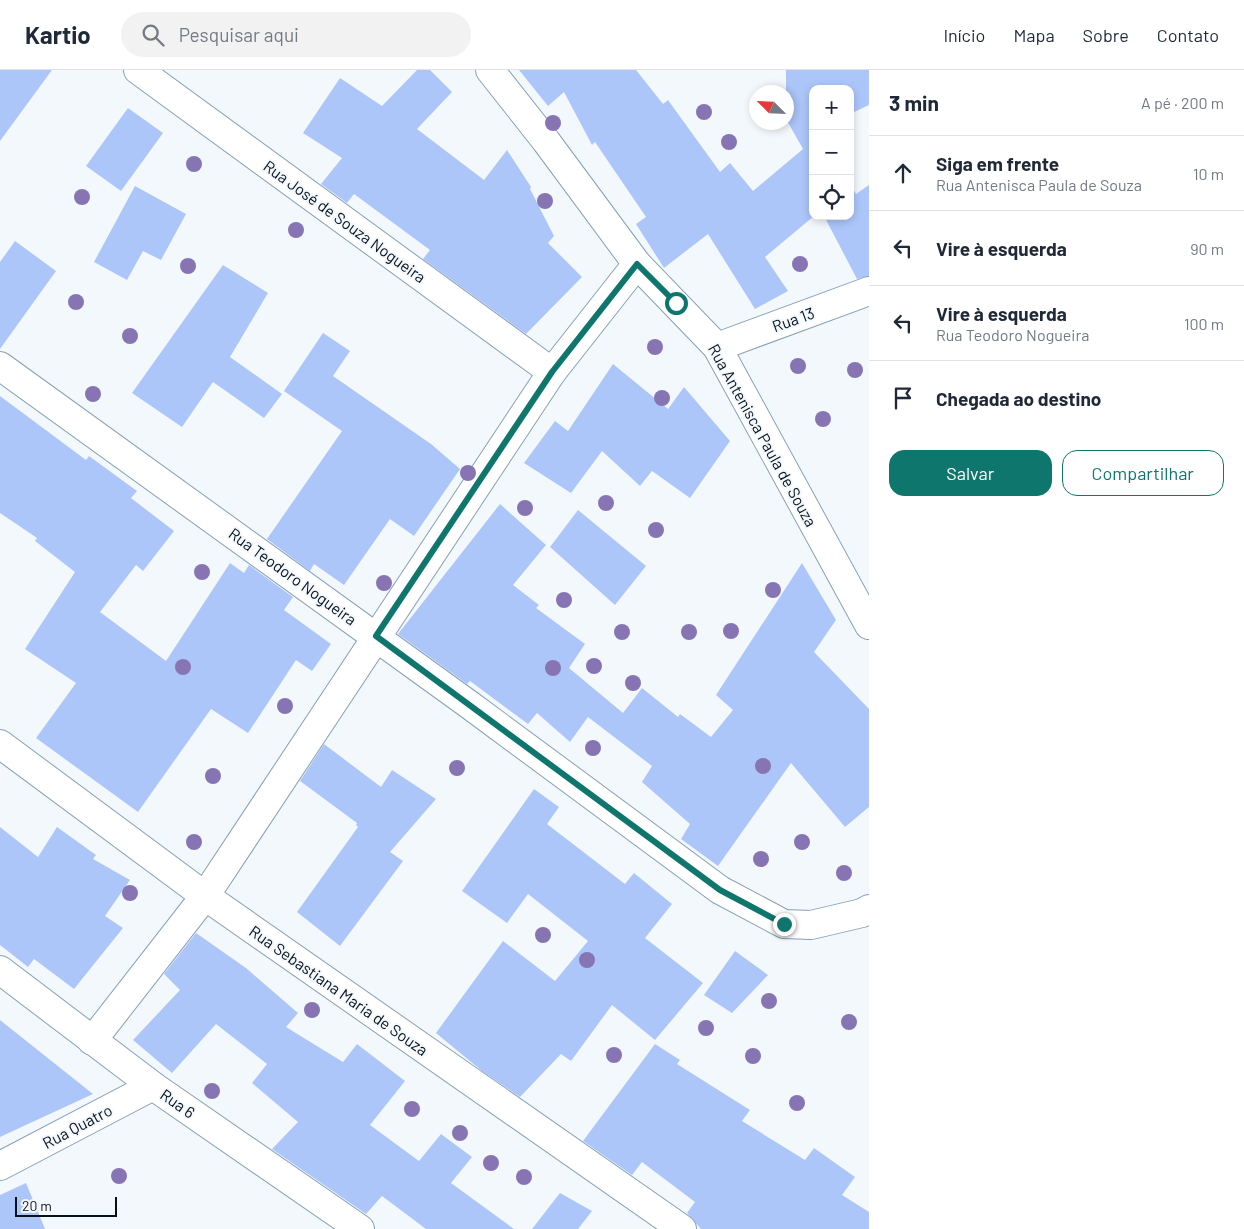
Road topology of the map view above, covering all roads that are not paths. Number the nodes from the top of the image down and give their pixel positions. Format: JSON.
{"nodes":[{"id":1,"x":138,"y":70,"type":"edge"},
{"id":2,"x":490,"y":70,"type":"edge"},
{"id":3,"x":637,"y":264,"type":"junction"},
{"id":4,"x":869,"y":291,"type":"edge"},
{"id":5,"x":717,"y":347,"type":"junction"},
{"id":6,"x":0,"y":366,"type":"edge"},
{"id":7,"x":552,"y":372,"type":"junction"},
{"id":8,"x":869,"y":625,"type":"edge"},
{"id":9,"x":376,"y":636,"type":"junction"},
{"id":10,"x":0,"y":744,"type":"edge"},
{"id":11,"x":205,"y":896,"type":"junction"},
{"id":12,"x":869,"y":909,"type":"edge"},
{"id":13,"x":0,"y":970,"type":"edge"},
{"id":14,"x":92,"y":1041,"type":"junction"},
{"id":15,"x":154,"y":1086,"type":"junction"},
{"id":16,"x":0,"y":1166,"type":"edge"},
{"id":17,"x":360,"y":1229,"type":"edge"},
{"id":18,"x":682,"y":1229,"type":"edge"}],
"edges":[{"from":1,"to":7,"type":"street","name":"Rua José de Souza Nogueira"},
{"from":2,"to":3,"type":"street","name":"Rua Antenisca Paula de Souza"},
{"from":3,"to":5,"type":"street","name":"Rua Antenisca Paula de Souza"},
{"from":3,"to":7,"type":"street"},
{"from":4,"to":5,"type":"street","name":"Rua 13"},
{"from":5,"to":8,"type":"street","name":"Rua Antenisca Paula de Souza"},
{"from":6,"to":9,"type":"street","name":"Rua Teodoro Nogueira"},
{"from":7,"to":9,"type":"street"},
{"from":9,"to":11,"type":"street"},
{"from":9,"to":12,"type":"street","name":"Rua Teodoro Nogueira"},
{"from":10,"to":11,"type":"street","name":"Rua Sebastiana Maria de Souza"},
{"from":11,"to":14,"type":"street"},
{"from":11,"to":18,"type":"street","name":"Rua Sebastiana Maria de Souza"},
{"from":13,"to":14,"type":"street","name":"Rua 6"},
{"from":14,"to":15,"type":"street","name":"Rua 6"},
{"from":15,"to":16,"type":"street","name":"Rua Quatro"},
{"from":15,"to":17,"type":"street","name":"Rua 6"}]}
